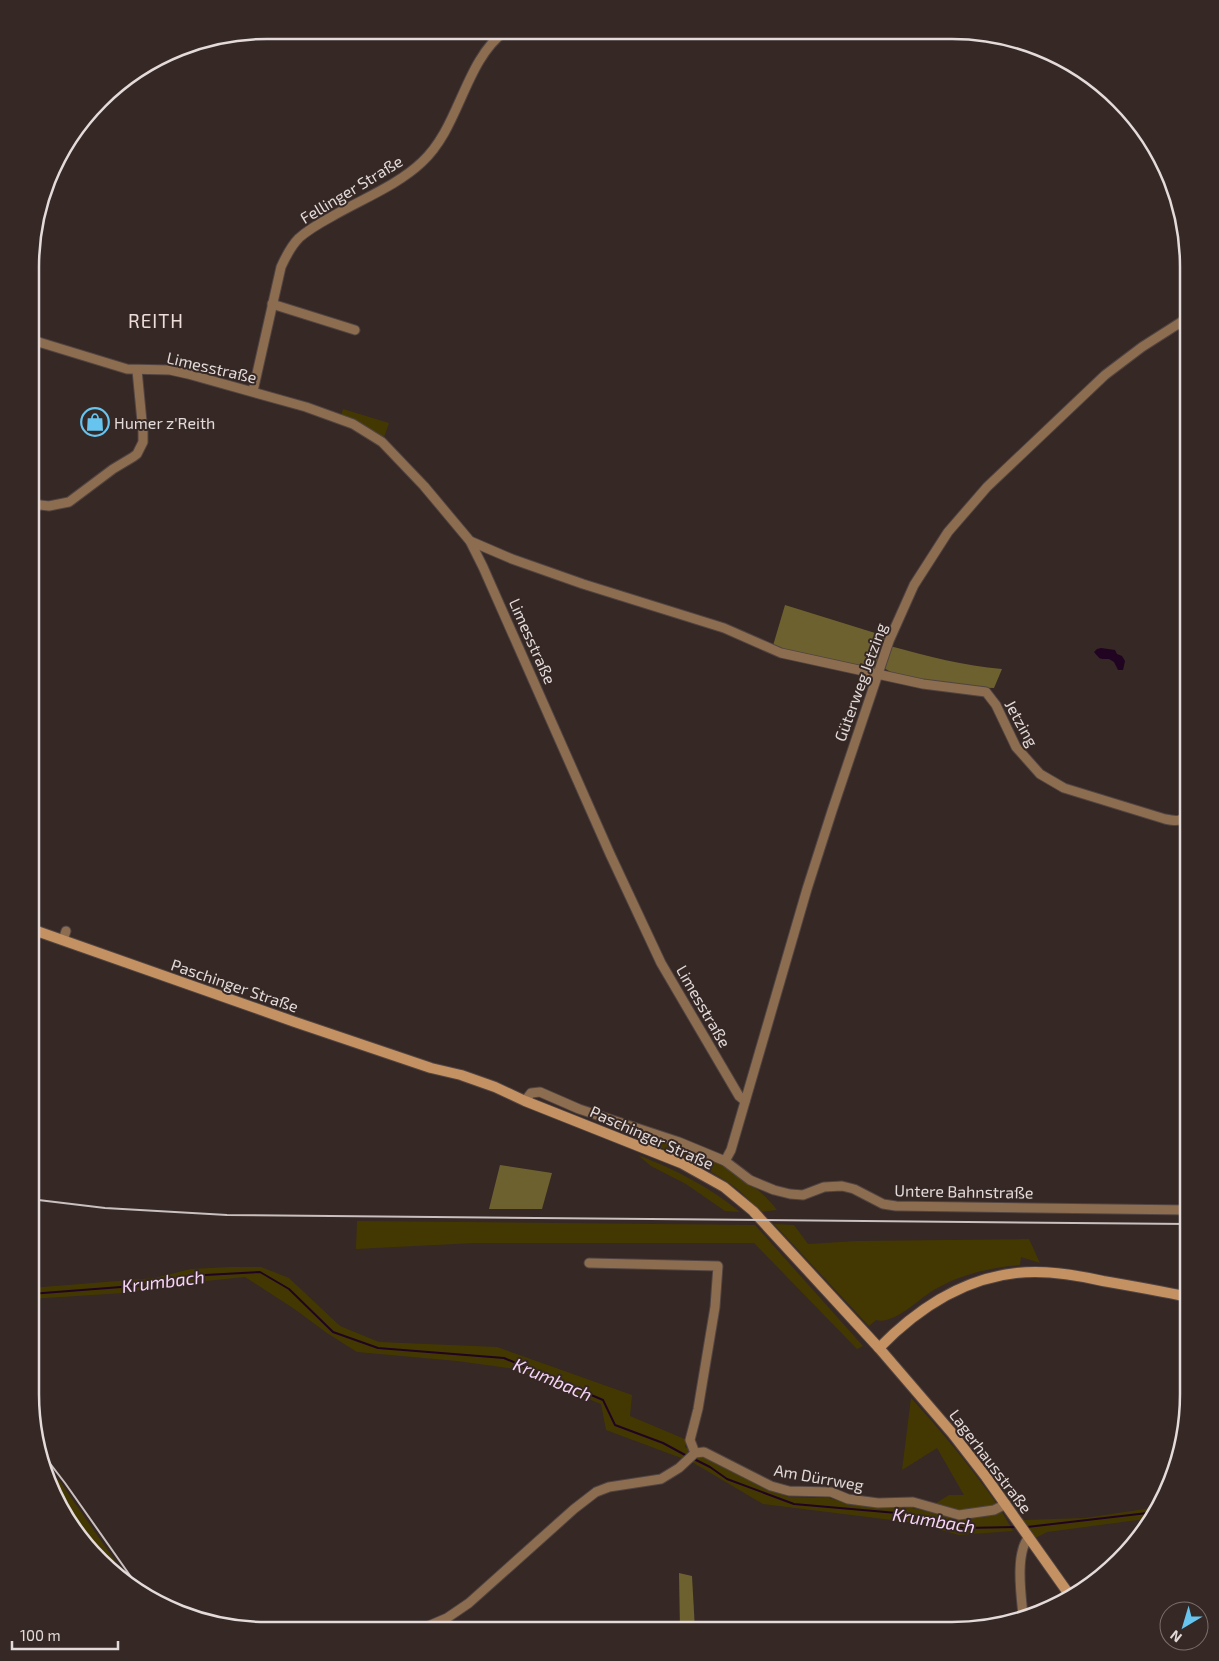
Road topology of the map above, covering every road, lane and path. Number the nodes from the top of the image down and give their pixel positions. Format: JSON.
{"nodes":[{"id":1,"x":497,"y":39,"type":"edge"},
{"id":2,"x":272,"y":304,"type":"junction"},
{"id":3,"x":1180,"y":323,"type":"edge"},
{"id":4,"x":355,"y":330,"type":"dead end"},
{"id":5,"x":39,"y":342,"type":"edge"},
{"id":6,"x":137,"y":370,"type":"junction"},
{"id":7,"x":253,"y":391,"type":"junction"},
{"id":8,"x":39,"y":505,"type":"edge"},
{"id":9,"x":470,"y":541,"type":"junction"},
{"id":10,"x":878,"y":675,"type":"junction"},
{"id":11,"x":1180,"y":821,"type":"edge"},
{"id":12,"x":39,"y":930,"type":"edge"},
{"id":13,"x":525,"y":1101,"type":"junction"},
{"id":14,"x":745,"y":1101,"type":"junction"},
{"id":15,"x":725,"y":1160,"type":"junction"},
{"id":16,"x":1180,"y":1210,"type":"edge"},
{"id":17,"x":589,"y":1263,"type":"dead end"},
{"id":18,"x":1180,"y":1296,"type":"edge"},
{"id":19,"x":879,"y":1348,"type":"junction"},
{"id":20,"x":692,"y":1457,"type":"junction"},
{"id":21,"x":1006,"y":1504,"type":"junction"},
{"id":22,"x":1026,"y":1533,"type":"junction"},
{"id":23,"x":1067,"y":1591,"type":"edge"},
{"id":24,"x":1022,"y":1611,"type":"edge"},
{"id":25,"x":438,"y":1622,"type":"edge"}],
"edges":[{"from":1,"to":2,"type":"street","name":"Fellinger Straße"},
{"from":2,"to":4,"type":"street"},
{"from":2,"to":7,"type":"street","name":"Fellinger Straße"},
{"from":3,"to":10,"type":"street","name":"Güterweg Jetzing"},
{"from":5,"to":6,"type":"street","name":"Limesstraße"},
{"from":6,"to":7,"type":"street","name":"Limesstraße"},
{"from":6,"to":8,"type":"street"},
{"from":7,"to":9,"type":"street","name":"Limesstraße"},
{"from":9,"to":10,"type":"street"},
{"from":9,"to":14,"type":"street","name":"Limesstraße"},
{"from":10,"to":11,"type":"street","name":"Jetzing"},
{"from":10,"to":14,"type":"street","name":"Güterweg Jetzing"},
{"from":12,"to":13,"type":"street","name":"Paschinger Straße"},
{"from":13,"to":15,"type":"street","name":"Untere Bahnstraße"},
{"from":13,"to":19,"type":"street","name":"Paschinger Straße"},
{"from":14,"to":15,"type":"street","name":"Güterweg Jetzing"},
{"from":15,"to":16,"type":"street","name":"Untere Bahnstraße"},
{"from":17,"to":20,"type":"street"},
{"from":18,"to":19,"type":"street"},
{"from":19,"to":21,"type":"street","name":"Lagerhausstraße"},
{"from":20,"to":21,"type":"street","name":"Am Dürrweg"},
{"from":20,"to":25,"type":"street"},
{"from":21,"to":22,"type":"street","name":"Lagerhausstraße"},
{"from":22,"to":23,"type":"street","name":"Lagerhausstraße"},
{"from":22,"to":24,"type":"street"}]}
